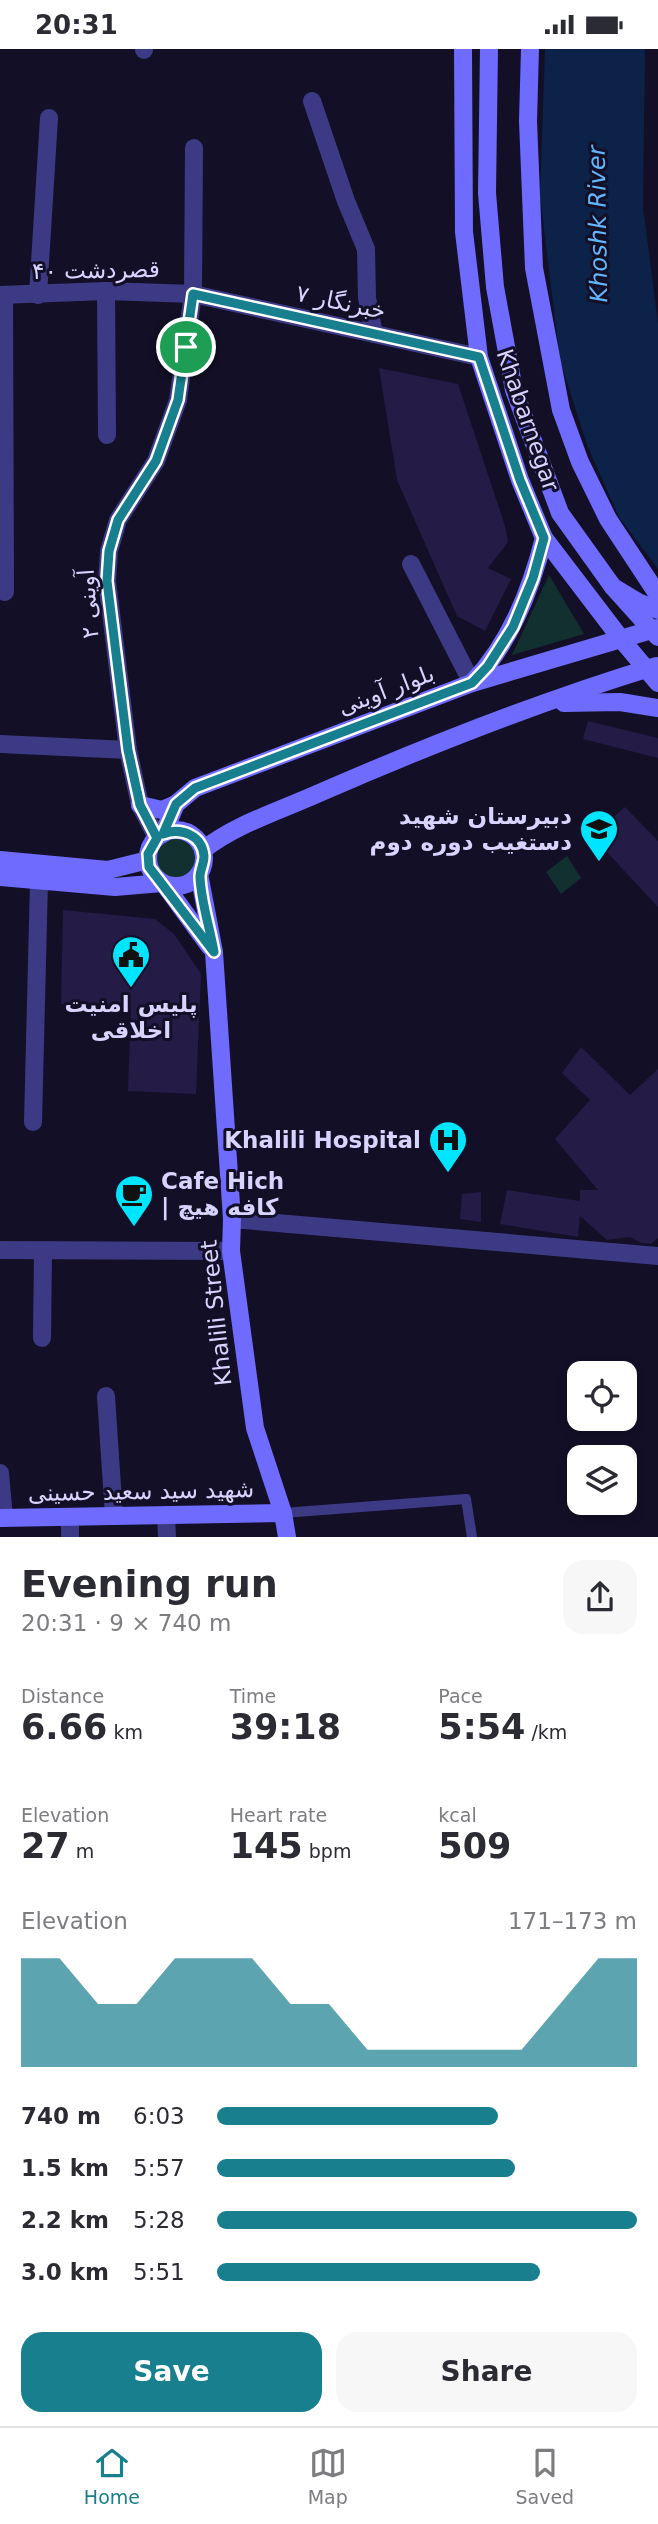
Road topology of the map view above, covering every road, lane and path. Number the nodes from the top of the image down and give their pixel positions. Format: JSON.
{"nodes":[{"id":1,"x":463,"y":49,"type":"edge"},
{"id":2,"x":489,"y":49,"type":"edge"},
{"id":3,"x":530,"y":49,"type":"edge"},
{"id":4,"x":312,"y":101,"type":"dead end"},
{"id":5,"x":49,"y":118,"type":"dead end"},
{"id":6,"x":194,"y":148,"type":"dead end"},
{"id":7,"x":106,"y":291,"type":"junction"},
{"id":8,"x":193,"y":294,"type":"junction"},
{"id":9,"x":2,"y":295,"type":"edge"},
{"id":10,"x":38,"y":295,"type":"junction"},
{"id":11,"x":374,"y":334,"type":"junction"},
{"id":12,"x":479,"y":357,"type":"junction"},
{"id":13,"x":107,"y":435,"type":"dead end"},
{"id":14,"x":2,"y":458,"type":"edge"},
{"id":15,"x":544,"y":538,"type":"junction"},
{"id":16,"x":411,"y":564,"type":"dead end"},
{"id":17,"x":613,"y":587,"type":"junction"},
{"id":18,"x":5,"y":592,"type":"dead end"},
{"id":19,"x":658,"y":595,"type":"edge"},
{"id":20,"x":658,"y":610,"type":"edge"},
{"id":21,"x":656,"y":632,"type":"edge"},
{"id":22,"x":621,"y":639,"type":"junction"},
{"id":23,"x":654,"y":673,"type":"edge"},
{"id":24,"x":472,"y":683,"type":"junction"},
{"id":25,"x":551,"y":703,"type":"junction"},
{"id":26,"x":658,"y":708,"type":"edge"},
{"id":27,"x":0,"y":744,"type":"edge"},
{"id":28,"x":128,"y":750,"type":"junction"},
{"id":29,"x":176,"y":804,"type":"junction"},
{"id":30,"x":140,"y":805,"type":"junction"},
{"id":31,"x":160,"y":836,"type":"junction"},
{"id":32,"x":203,"y":850,"type":"junction"},
{"id":33,"x":0,"y":860,"type":"edge"},
{"id":34,"x":148,"y":860,"type":"junction"},
{"id":35,"x":200,"y":874,"type":"junction"},
{"id":36,"x":0,"y":877,"type":"edge"},
{"id":37,"x":39,"y":881,"type":"junction"},
{"id":38,"x":163,"y":883,"type":"junction"},
{"id":39,"x":214,"y":952,"type":"junction"},
{"id":40,"x":33,"y":1122,"type":"dead end"},
{"id":41,"x":232,"y":1219,"type":"junction"},
{"id":42,"x":0,"y":1250,"type":"edge"},
{"id":43,"x":231,"y":1251,"type":"junction"},
{"id":44,"x":43,"y":1252,"type":"junction"},
{"id":45,"x":658,"y":1256,"type":"edge"},
{"id":46,"x":42,"y":1338,"type":"dead end"},
{"id":47,"x":106,"y":1396,"type":"dead end"},
{"id":48,"x":0,"y":1472,"type":"edge"},
{"id":49,"x":283,"y":1513,"type":"junction"},
{"id":50,"x":166,"y":1515,"type":"junction"},
{"id":51,"x":114,"y":1516,"type":"junction"},
{"id":52,"x":70,"y":1517,"type":"junction"},
{"id":53,"x":2,"y":1518,"type":"edge"},
{"id":54,"x":70,"y":1537,"type":"edge"},
{"id":55,"x":167,"y":1537,"type":"edge"},
{"id":56,"x":287,"y":1537,"type":"edge"},
{"id":57,"x":472,"y":1537,"type":"edge"}],
"edges":[{"from":1,"to":12,"type":"street","name":"Khabarnegar"},
{"from":2,"to":17,"type":"street","name":"Khabarnegar"},
{"from":3,"to":19,"type":"street"},
{"from":4,"to":11,"type":"street"},
{"from":5,"to":10,"type":"street"},
{"from":6,"to":8,"type":"street","name":"۲ آوینی"},
{"from":7,"to":8,"type":"street","name":"۴۰ قصردشت"},
{"from":7,"to":10,"type":"street","name":"۴۰ قصردشت"},
{"from":7,"to":13,"type":"street"},
{"from":8,"to":11,"type":"street","name":"۷ خبرنگار"},
{"from":8,"to":28,"type":"street","name":"۲ آوینی"},
{"from":9,"to":10,"type":"street","name":"۴۰ قصردشت"},
{"from":9,"to":14,"type":"street"},
{"from":11,"to":12,"type":"street","name":"۷ خبرنگار"},
{"from":12,"to":15,"type":"street","name":"Khabarnegar"},
{"from":14,"to":18,"type":"street"},
{"from":15,"to":22,"type":"street","name":"Khabarnegar"},
{"from":15,"to":24,"type":"street"},
{"from":16,"to":24,"type":"street"},
{"from":17,"to":20,"type":"street","bridge":true},
{"from":17,"to":21,"type":"street","name":"Khabarnegar"},
{"from":21,"to":22,"type":"street","name":"بلوار آوینی"},
{"from":22,"to":23,"type":"street","name":"Khabarnegar"},
{"from":22,"to":24,"type":"street","name":"بلوار آوینی"},
{"from":23,"to":25,"type":"street"},
{"from":24,"to":29,"type":"street","name":"بلوار آوینی"},
{"from":25,"to":26,"type":"street"},
{"from":25,"to":32,"type":"street"},
{"from":27,"to":28,"type":"street"},
{"from":28,"to":30,"type":"street","name":"۲ آوینی"},
{"from":29,"to":30,"type":"street"},
{"from":29,"to":31,"type":"street"},
{"from":30,"to":31,"type":"street","name":"۲ آوینی"},
{"from":31,"to":32,"type":"street"},
{"from":31,"to":34,"type":"street"},
{"from":32,"to":35,"type":"street"},
{"from":33,"to":34,"type":"street"},
{"from":34,"to":38,"type":"street"},
{"from":35,"to":38,"type":"street"},
{"from":35,"to":39,"type":"street","name":"Khalili Street"},
{"from":36,"to":37,"type":"street"},
{"from":37,"to":38,"type":"street"},
{"from":37,"to":40,"type":"street"},
{"from":38,"to":39,"type":"street"},
{"from":39,"to":41,"type":"street","name":"Khalili Street"},
{"from":41,"to":43,"type":"street","name":"Khalili Street"},
{"from":41,"to":45,"type":"street"},
{"from":42,"to":44,"type":"street"},
{"from":43,"to":44,"type":"street"},
{"from":43,"to":49,"type":"street","name":"Khalili Street"},
{"from":44,"to":46,"type":"street"},
{"from":47,"to":51,"type":"street"},
{"from":48,"to":53,"type":"street"},
{"from":49,"to":50,"type":"street","name":"شهید سید سعید حسینی"},
{"from":49,"to":56,"type":"street","name":"Khalili Street"},
{"from":49,"to":57,"type":"lane"},
{"from":50,"to":51,"type":"street","name":"شهید سید سعید حسینی"},
{"from":50,"to":55,"type":"street"},
{"from":51,"to":52,"type":"street","name":"شهید سید سعید حسینی"},
{"from":52,"to":53,"type":"street","name":"شهید سید سعید حسینی"},
{"from":52,"to":54,"type":"street"}]}
